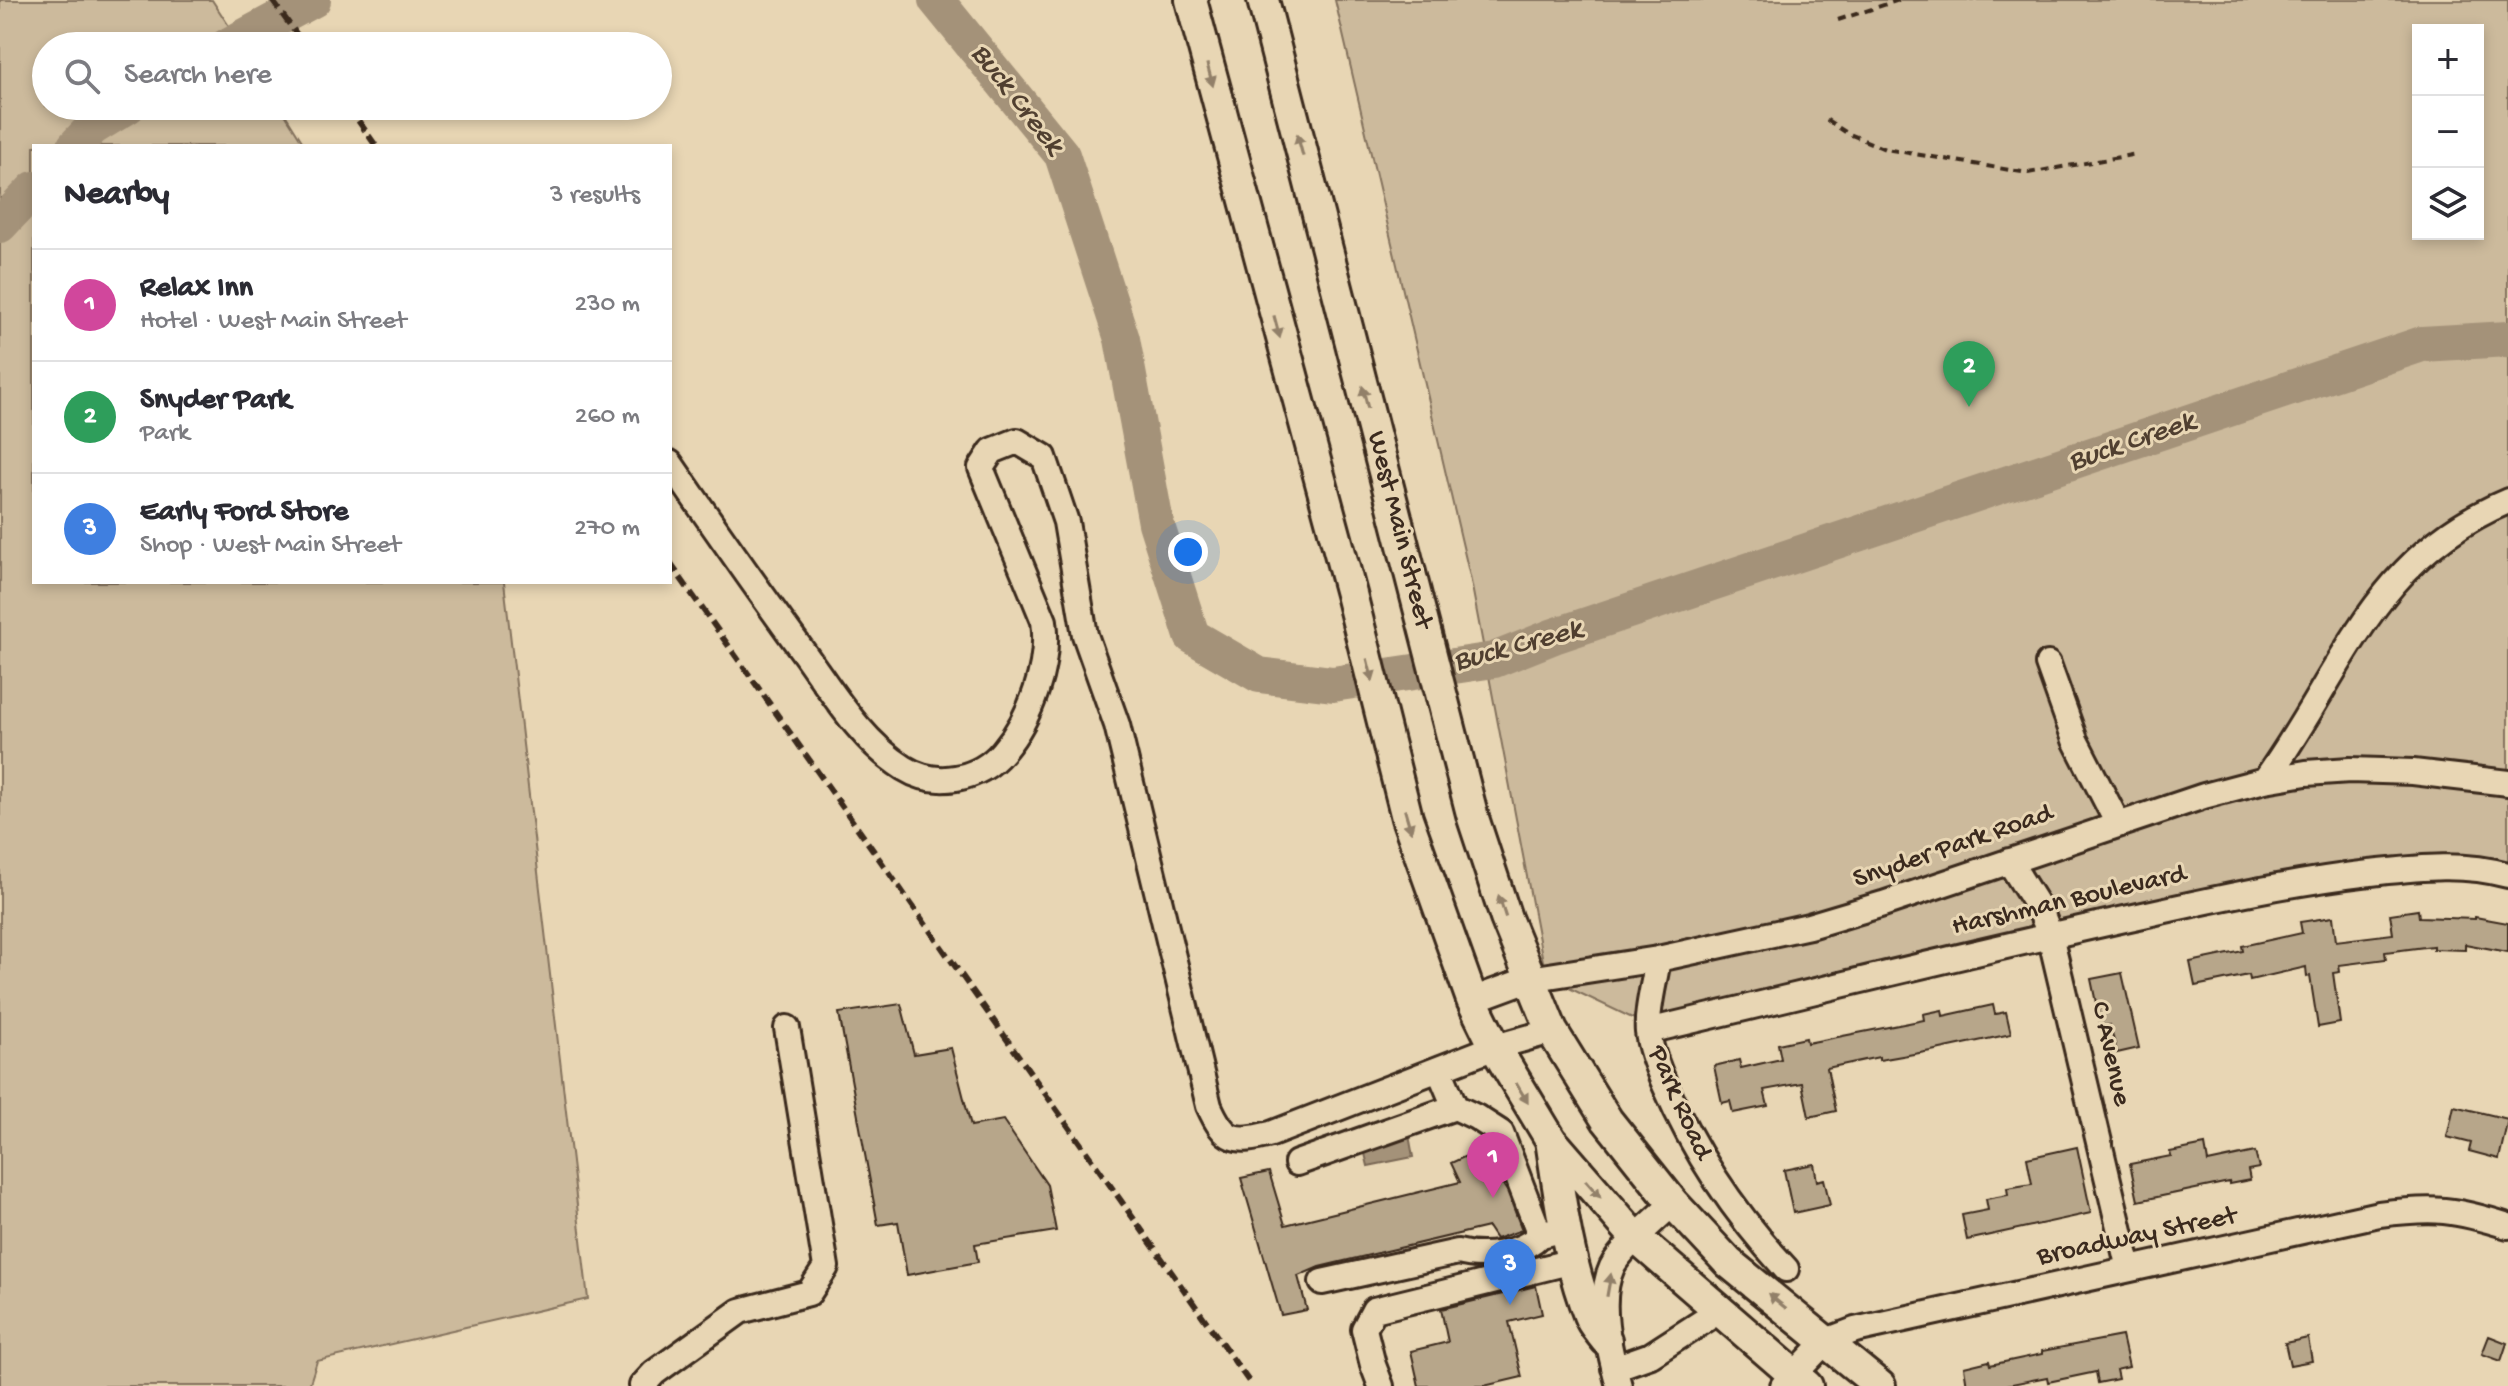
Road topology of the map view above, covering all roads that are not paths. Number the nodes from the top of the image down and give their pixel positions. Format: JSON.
{"nodes":[{"id":1,"x":1191,"y":0,"type":"edge"},
{"id":2,"x":1263,"y":0,"type":"edge"},
{"id":3,"x":672,"y":466,"type":"edge"},
{"id":4,"x":2508,"y":501,"type":"edge"},
{"id":5,"x":2048,"y":664,"type":"dead end"},
{"id":6,"x":2265,"y":780,"type":"junction"},
{"id":7,"x":2508,"y":783,"type":"edge"},
{"id":8,"x":2118,"y":824,"type":"junction"},
{"id":9,"x":2009,"y":861,"type":"junction"},
{"id":10,"x":2508,"y":875,"type":"edge"},
{"id":11,"x":2050,"y":935,"type":"junction"},
{"id":12,"x":1658,"y":959,"type":"junction"},
{"id":13,"x":1529,"y":979,"type":"junction"},
{"id":14,"x":1472,"y":1000,"type":"junction"},
{"id":15,"x":787,"y":1028,"type":"dead end"},
{"id":16,"x":1552,"y":1031,"type":"junction"},
{"id":17,"x":1648,"y":1031,"type":"junction"},
{"id":18,"x":1495,"y":1047,"type":"junction"},
{"id":19,"x":1439,"y":1069,"type":"junction"},
{"id":20,"x":1455,"y":1107,"type":"junction"},
{"id":21,"x":1551,"y":1140,"type":"junction"},
{"id":22,"x":1297,"y":1163,"type":"dead end"},
{"id":23,"x":1673,"y":1203,"type":"junction"},
{"id":24,"x":2508,"y":1226,"type":"edge"},
{"id":25,"x":1553,"y":1232,"type":"junction"},
{"id":26,"x":1636,"y":1238,"type":"junction"},
{"id":27,"x":1573,"y":1261,"type":"junction"},
{"id":28,"x":1786,"y":1269,"type":"dead end"},
{"id":29,"x":2129,"y":1269,"type":"junction"},
{"id":30,"x":1322,"y":1282,"type":"dead end"},
{"id":31,"x":1719,"y":1311,"type":"junction"},
{"id":32,"x":1826,"y":1341,"type":"junction"},
{"id":33,"x":1613,"y":1365,"type":"edge"},
{"id":34,"x":1795,"y":1382,"type":"edge"},
{"id":35,"x":642,"y":1386,"type":"edge"},
{"id":36,"x":1381,"y":1386,"type":"edge"},
{"id":37,"x":1880,"y":1386,"type":"edge"}],
"edges":[{"from":1,"to":14,"type":"main road","one_way":true},
{"from":13,"to":2,"type":"main road","name":"West Main Street","one_way":true},
{"from":3,"to":19,"type":"street"},
{"from":4,"to":6,"type":"street"},
{"from":5,"to":8,"type":"street"},
{"from":6,"to":7,"type":"street","name":"Snyder Park Road"},
{"from":6,"to":8,"type":"street","name":"Snyder Park Road"},
{"from":8,"to":9,"type":"street","name":"Snyder Park Road"},
{"from":9,"to":11,"type":"street","name":"C Avenue"},
{"from":9,"to":12,"type":"street","name":"Snyder Park Road"},
{"from":10,"to":11,"type":"street","name":"Harshman Boulevard"},
{"from":11,"to":17,"type":"street","name":"Harshman Boulevard"},
{"from":11,"to":29,"type":"street","name":"C Avenue"},
{"from":12,"to":13,"type":"street"},
{"from":12,"to":17,"type":"street","name":"Park Road"},
{"from":13,"to":14,"type":"street"},
{"from":13,"to":16,"type":"main road","name":"West Main Street"},
{"from":14,"to":18,"type":"main road"},
{"from":15,"to":35,"type":"street"},
{"from":16,"to":18,"type":"street"},
{"from":16,"to":23,"type":"main road","name":"West Main Street"},
{"from":17,"to":28,"type":"street","name":"Park Road"},
{"from":18,"to":19,"type":"street"},
{"from":18,"to":21,"type":"main road","one_way":true},
{"from":19,"to":20,"type":"street"},
{"from":20,"to":22,"type":"street"},
{"from":20,"to":25,"type":"street"},
{"from":21,"to":25,"type":"main road"},
{"from":21,"to":26,"type":"main road","one_way":true},
{"from":23,"to":26,"type":"street"},
{"from":32,"to":23,"type":"main road","name":"Park Road","one_way":true},
{"from":24,"to":29,"type":"street","name":"Broadway Street"},
{"from":25,"to":27,"type":"main road"},
{"from":25,"to":30,"type":"street"},
{"from":26,"to":31,"type":"main road"},
{"from":33,"to":26,"type":"street","one_way":true},
{"from":27,"to":33,"type":"main road"},
{"from":27,"to":36,"type":"street"},
{"from":29,"to":32,"type":"street","name":"Broadway Street"},
{"from":31,"to":33,"type":"street"},
{"from":31,"to":34,"type":"main road"},
{"from":32,"to":34,"type":"street","name":"Broadway Street"},
{"from":32,"to":37,"type":"main road","name":"Park Road"}]}
